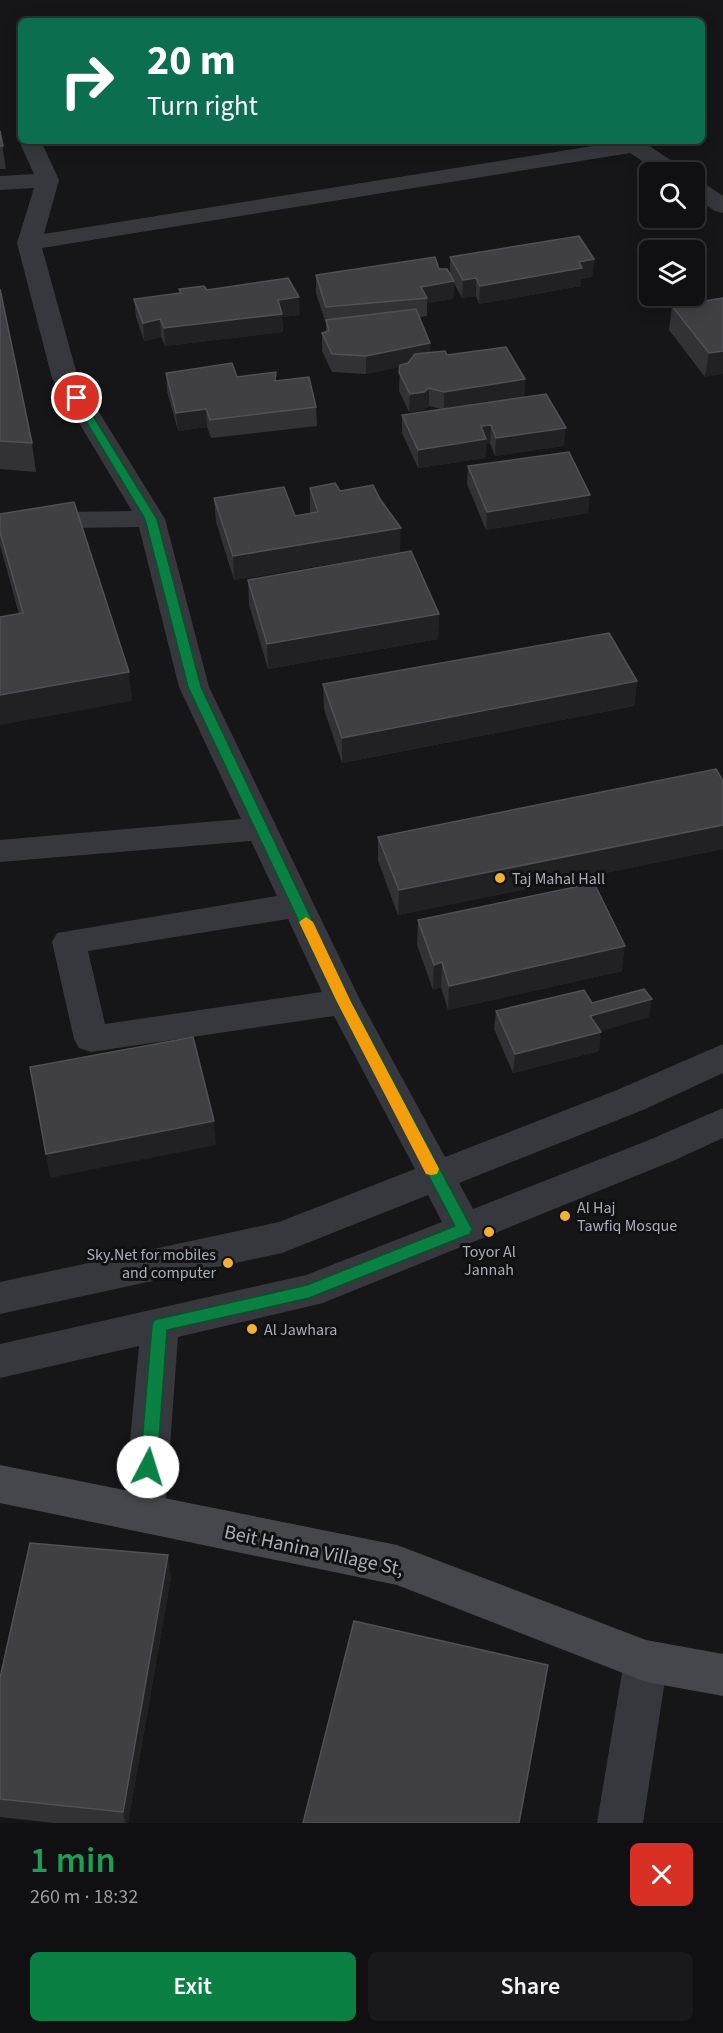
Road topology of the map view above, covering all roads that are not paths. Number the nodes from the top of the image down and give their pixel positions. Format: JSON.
{"nodes":[{"id":1,"x":31,"y":144,"type":"edge"},
{"id":2,"x":658,"y":162,"type":"edge"},
{"id":3,"x":48,"y":180,"type":"junction"},
{"id":4,"x":0,"y":183,"type":"edge"},
{"id":5,"x":705,"y":195,"type":"edge"},
{"id":6,"x":723,"y":207,"type":"edge"},
{"id":7,"x":29,"y":243,"type":"junction"},
{"id":8,"x":151,"y":519,"type":"junction"},
{"id":9,"x":0,"y":521,"type":"edge"},
{"id":10,"x":262,"y":829,"type":"junction"},
{"id":11,"x":0,"y":851,"type":"edge"},
{"id":12,"x":298,"y":905,"type":"junction"},
{"id":13,"x":344,"y":1002,"type":"junction"},
{"id":14,"x":723,"y":1058,"type":"edge"},
{"id":15,"x":723,"y":1122,"type":"edge"},
{"id":16,"x":435,"y":1176,"type":"junction"},
{"id":17,"x":465,"y":1229,"type":"junction"},
{"id":18,"x":0,"y":1298,"type":"edge"},
{"id":19,"x":160,"y":1325,"type":"junction"},
{"id":20,"x":0,"y":1360,"type":"edge"},
{"id":21,"x":0,"y":1484,"type":"edge"},
{"id":22,"x":144,"y":1514,"type":"junction"},
{"id":23,"x":646,"y":1661,"type":"junction"},
{"id":24,"x":723,"y":1675,"type":"edge"},
{"id":25,"x":620,"y":1823,"type":"edge"}],
"edges":[{"from":1,"to":3,"type":"street"},
{"from":2,"to":7,"type":"street"},
{"from":3,"to":4,"type":"street"},
{"from":3,"to":7,"type":"street"},
{"from":5,"to":6,"type":"street"},
{"from":7,"to":8,"type":"street"},
{"from":8,"to":9,"type":"street"},
{"from":8,"to":10,"type":"street"},
{"from":10,"to":11,"type":"street"},
{"from":10,"to":12,"type":"street"},
{"from":12,"to":13,"type":"street"},
{"from":12,"to":13,"type":"street"},
{"from":13,"to":16,"type":"street"},
{"from":14,"to":16,"type":"street"},
{"from":15,"to":17,"type":"street"},
{"from":16,"to":17,"type":"street"},
{"from":16,"to":18,"type":"street"},
{"from":17,"to":19,"type":"street"},
{"from":19,"to":20,"type":"street"},
{"from":19,"to":22,"type":"street"},
{"from":21,"to":22,"type":"street","name":"Beit Hanina Village St,"},
{"from":22,"to":23,"type":"street","name":"Beit Hanina Village St,"},
{"from":23,"to":24,"type":"street","name":"Beit Hanina Village St,"},
{"from":23,"to":25,"type":"street"}]}
